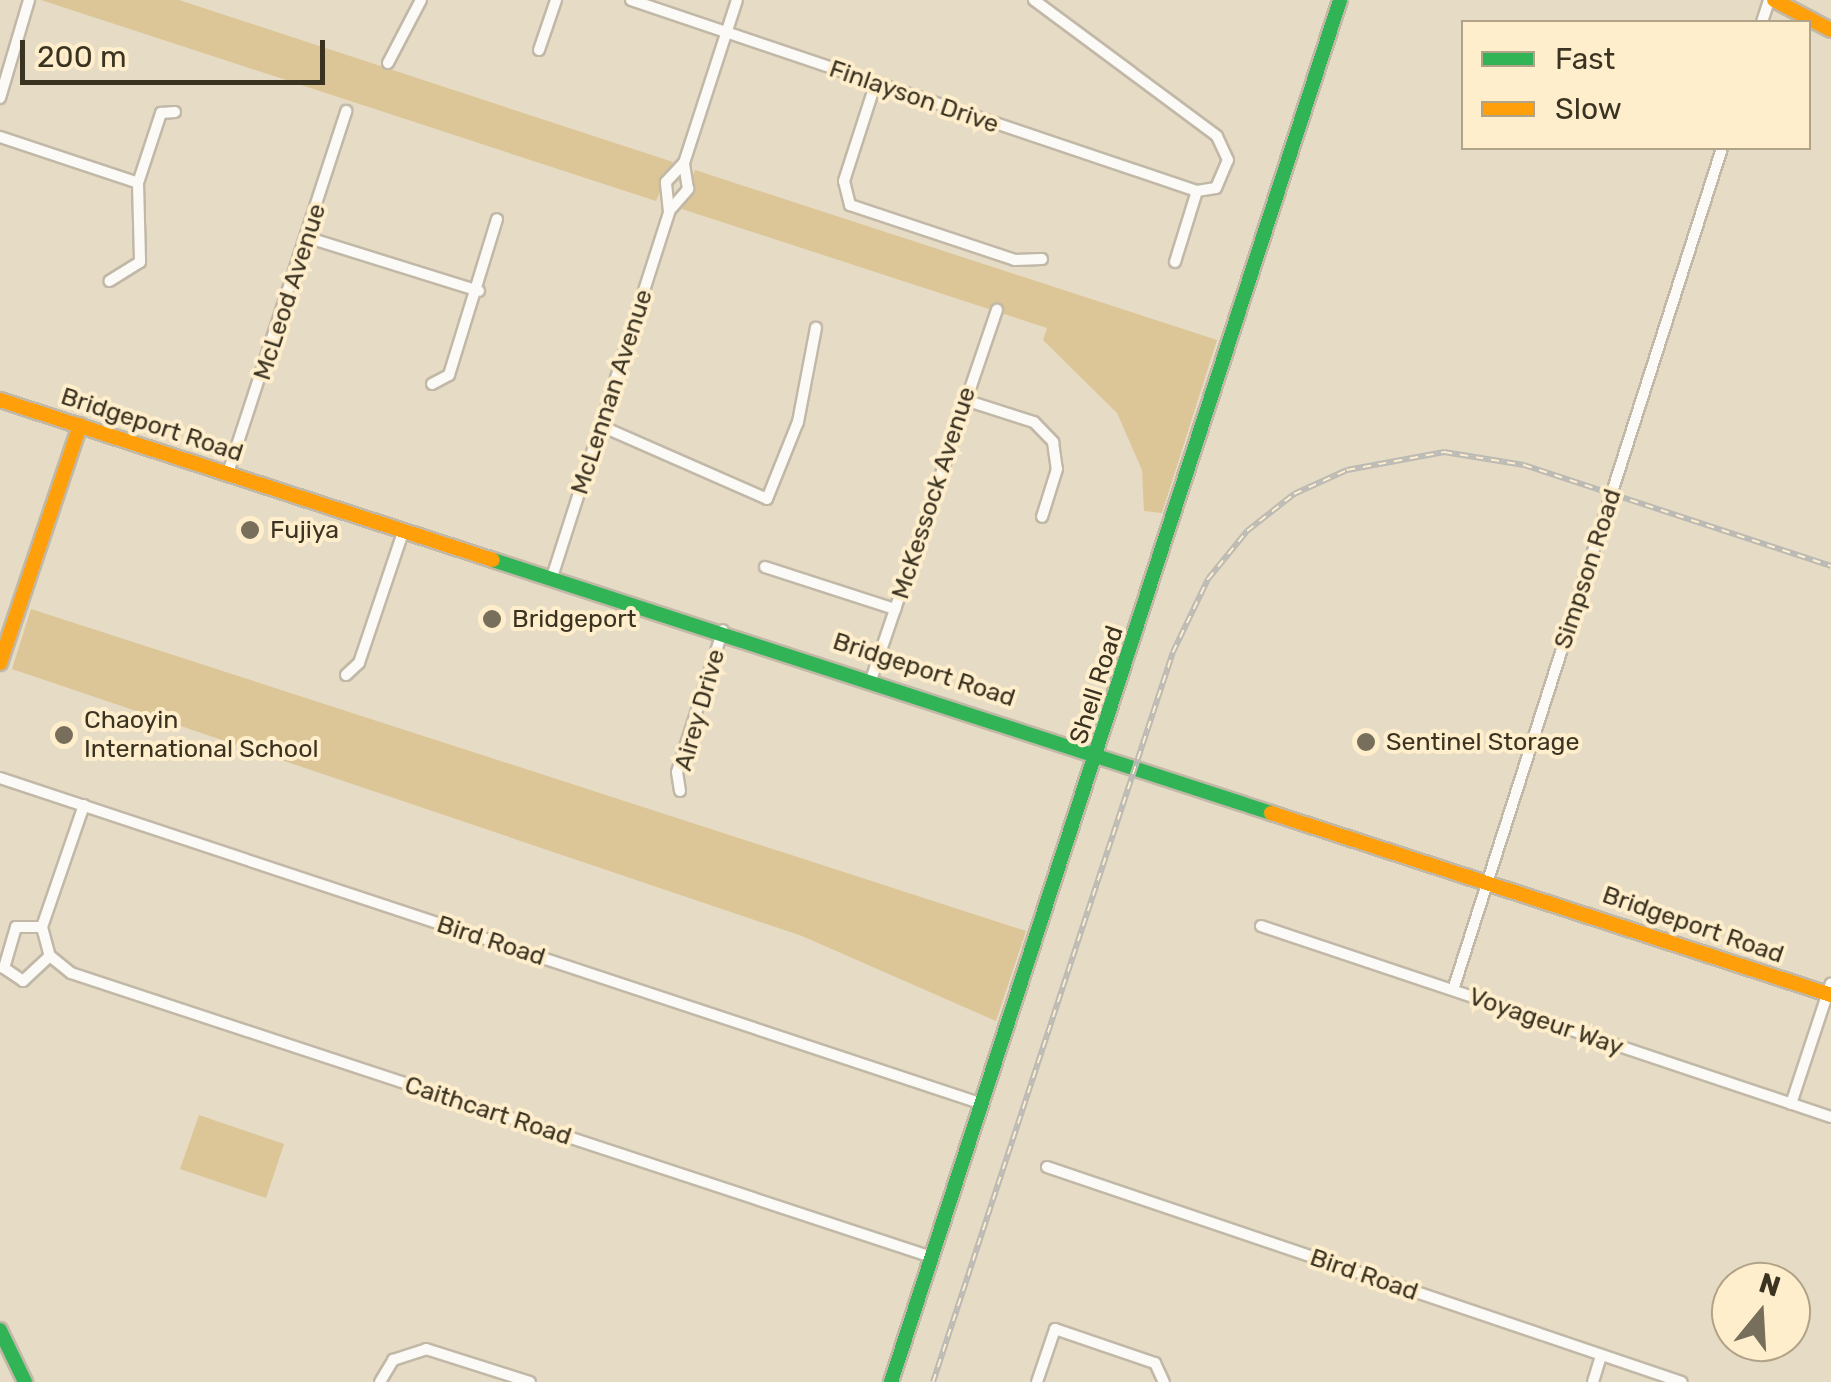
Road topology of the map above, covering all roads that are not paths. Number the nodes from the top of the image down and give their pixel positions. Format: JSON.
{"nodes":[{"id":1,"x":28,"y":0,"type":"edge"},
{"id":2,"x":421,"y":0,"type":"edge"},
{"id":3,"x":556,"y":0,"type":"edge"},
{"id":4,"x":631,"y":0,"type":"edge"},
{"id":5,"x":737,"y":0,"type":"edge"},
{"id":6,"x":1034,"y":0,"type":"edge"},
{"id":7,"x":1771,"y":0,"type":"edge"},
{"id":8,"x":1337,"y":2,"type":"edge"},
{"id":9,"x":1831,"y":30,"type":"edge"},
{"id":10,"x":726,"y":32,"type":"junction"},
{"id":11,"x":539,"y":50,"type":"dead end"},
{"id":12,"x":388,"y":63,"type":"dead end"},
{"id":13,"x":875,"y":85,"type":"junction"},
{"id":14,"x":0,"y":98,"type":"edge"},
{"id":15,"x":346,"y":111,"type":"dead end"},
{"id":16,"x":175,"y":112,"type":"dead end"},
{"id":17,"x":0,"y":137,"type":"edge"},
{"id":18,"x":1721,"y":150,"type":"edge"},
{"id":19,"x":684,"y":163,"type":"junction"},
{"id":20,"x":138,"y":182,"type":"junction"},
{"id":21,"x":1198,"y":190,"type":"junction"},
{"id":22,"x":670,"y":210,"type":"junction"},
{"id":23,"x":496,"y":219,"type":"dead end"},
{"id":24,"x":309,"y":238,"type":"junction"},
{"id":25,"x":1042,"y":258,"type":"dead end"},
{"id":26,"x":1175,"y":262,"type":"dead end"},
{"id":27,"x":110,"y":282,"type":"dead end"},
{"id":28,"x":479,"y":291,"type":"junction"},
{"id":29,"x":997,"y":310,"type":"dead end"},
{"id":30,"x":816,"y":328,"type":"dead end"},
{"id":31,"x":432,"y":384,"type":"dead end"},
{"id":32,"x":0,"y":400,"type":"edge"},
{"id":33,"x":964,"y":400,"type":"junction"},
{"id":34,"x":80,"y":425,"type":"junction"},
{"id":35,"x":601,"y":426,"type":"junction"},
{"id":36,"x":228,"y":472,"type":"junction"},
{"id":37,"x":1042,"y":517,"type":"dead end"},
{"id":38,"x":404,"y":529,"type":"junction"},
{"id":39,"x":765,"y":567,"type":"dead end"},
{"id":40,"x":553,"y":574,"type":"junction"},
{"id":41,"x":895,"y":609,"type":"junction"},
{"id":42,"x":724,"y":629,"type":"junction"},
{"id":43,"x":0,"y":663,"type":"edge"},
{"id":44,"x":346,"y":675,"type":"dead end"},
{"id":45,"x":872,"y":677,"type":"junction"},
{"id":46,"x":1100,"y":751,"type":"junction"},
{"id":47,"x":0,"y":778,"type":"edge"},
{"id":48,"x":680,"y":791,"type":"dead end"},
{"id":49,"x":84,"y":805,"type":"junction"},
{"id":50,"x":1488,"y":880,"type":"junction"},
{"id":51,"x":1261,"y":926,"type":"dead end"},
{"id":52,"x":42,"y":927,"type":"junction"},
{"id":53,"x":50,"y":956,"type":"junction"},
{"id":54,"x":1453,"y":990,"type":"junction"},
{"id":55,"x":1830,"y":991,"type":"edge"},
{"id":56,"x":982,"y":1104,"type":"junction"},
{"id":57,"x":1791,"y":1104,"type":"junction"},
{"id":58,"x":1831,"y":1117,"type":"edge"},
{"id":59,"x":1048,"y":1168,"type":"dead end"},
{"id":60,"x":932,"y":1257,"type":"junction"},
{"id":61,"x":0,"y":1330,"type":"edge"},
{"id":62,"x":1601,"y":1355,"type":"junction"},
{"id":63,"x":1165,"y":1378,"type":"edge"},
{"id":64,"x":25,"y":1382,"type":"edge"},
{"id":65,"x":380,"y":1382,"type":"edge"},
{"id":66,"x":530,"y":1382,"type":"edge"},
{"id":67,"x":890,"y":1382,"type":"edge"},
{"id":68,"x":1036,"y":1382,"type":"edge"},
{"id":69,"x":1593,"y":1382,"type":"edge"},
{"id":70,"x":1682,"y":1382,"type":"edge"}],
"edges":[{"from":1,"to":14,"type":"street"},
{"from":2,"to":12,"type":"street"},
{"from":3,"to":11,"type":"street"},
{"from":4,"to":10,"type":"street","name":"Finlayson Drive"},
{"from":5,"to":10,"type":"street","name":"McLennan Avenue"},
{"from":6,"to":21,"type":"street"},
{"from":7,"to":9,"type":"main road"},
{"from":8,"to":46,"type":"main road","name":"Shell Road"},
{"from":10,"to":13,"type":"street","name":"Finlayson Drive"},
{"from":10,"to":19,"type":"street","name":"McLennan Avenue"},
{"from":13,"to":21,"type":"street","name":"Finlayson Drive"},
{"from":13,"to":25,"type":"street"},
{"from":15,"to":24,"type":"street","name":"McLeod Avenue"},
{"from":16,"to":20,"type":"street"},
{"from":17,"to":20,"type":"street"},
{"from":18,"to":50,"type":"street","name":"Simpson Road"},
{"from":19,"to":22,"type":"street","name":"McLennan Avenue"},
{"from":19,"to":22,"type":"street","name":"McLennan Avenue"},
{"from":20,"to":27,"type":"street"},
{"from":21,"to":26,"type":"street"},
{"from":22,"to":35,"type":"street","name":"McLennan Avenue"},
{"from":23,"to":28,"type":"street"},
{"from":24,"to":28,"type":"street"},
{"from":24,"to":36,"type":"street","name":"McLeod Avenue"},
{"from":28,"to":31,"type":"street"},
{"from":29,"to":33,"type":"street","name":"McKessock Avenue"},
{"from":30,"to":35,"type":"street"},
{"from":32,"to":34,"type":"main road","name":"Bridgeport Road"},
{"from":33,"to":37,"type":"street"},
{"from":33,"to":41,"type":"street","name":"McKessock Avenue"},
{"from":34,"to":36,"type":"main road","name":"Bridgeport Road"},
{"from":34,"to":43,"type":"main road"},
{"from":35,"to":40,"type":"street","name":"McLennan Avenue"},
{"from":36,"to":38,"type":"main road","name":"Bridgeport Road"},
{"from":38,"to":40,"type":"main road","name":"Bridgeport Road"},
{"from":38,"to":44,"type":"street"},
{"from":39,"to":41,"type":"street"},
{"from":40,"to":42,"type":"main road","name":"Bridgeport Road"},
{"from":41,"to":45,"type":"street","name":"McKessock Avenue"},
{"from":42,"to":45,"type":"main road","name":"Bridgeport Road"},
{"from":42,"to":48,"type":"street","name":"Airey Drive"},
{"from":45,"to":46,"type":"main road","name":"Bridgeport Road"},
{"from":46,"to":50,"type":"main road","name":"Bridgeport Road"},
{"from":46,"to":56,"type":"main road","name":"Shell Road"},
{"from":47,"to":49,"type":"street","name":"Bird Road"},
{"from":49,"to":52,"type":"street"},
{"from":49,"to":56,"type":"street","name":"Bird Road"},
{"from":50,"to":54,"type":"street","name":"Simpson Road"},
{"from":50,"to":55,"type":"main road","name":"Bridgeport Road"},
{"from":51,"to":54,"type":"street","name":"Voyageur Way"},
{"from":52,"to":53,"type":"street"},
{"from":52,"to":53,"type":"street"},
{"from":53,"to":60,"type":"street","name":"Caithcart Road"},
{"from":54,"to":57,"type":"street","name":"Voyageur Way"},
{"from":55,"to":57,"type":"street"},
{"from":56,"to":60,"type":"main road","name":"Shell Road"},
{"from":57,"to":58,"type":"street","name":"Voyageur Way"},
{"from":59,"to":62,"type":"street","name":"Bird Road"},
{"from":60,"to":67,"type":"main road","name":"Shell Road"},
{"from":61,"to":64,"type":"main road"},
{"from":62,"to":69,"type":"street"},
{"from":62,"to":70,"type":"street","name":"Bird Road"},
{"from":63,"to":68,"type":"street"},
{"from":65,"to":66,"type":"street"}]}
